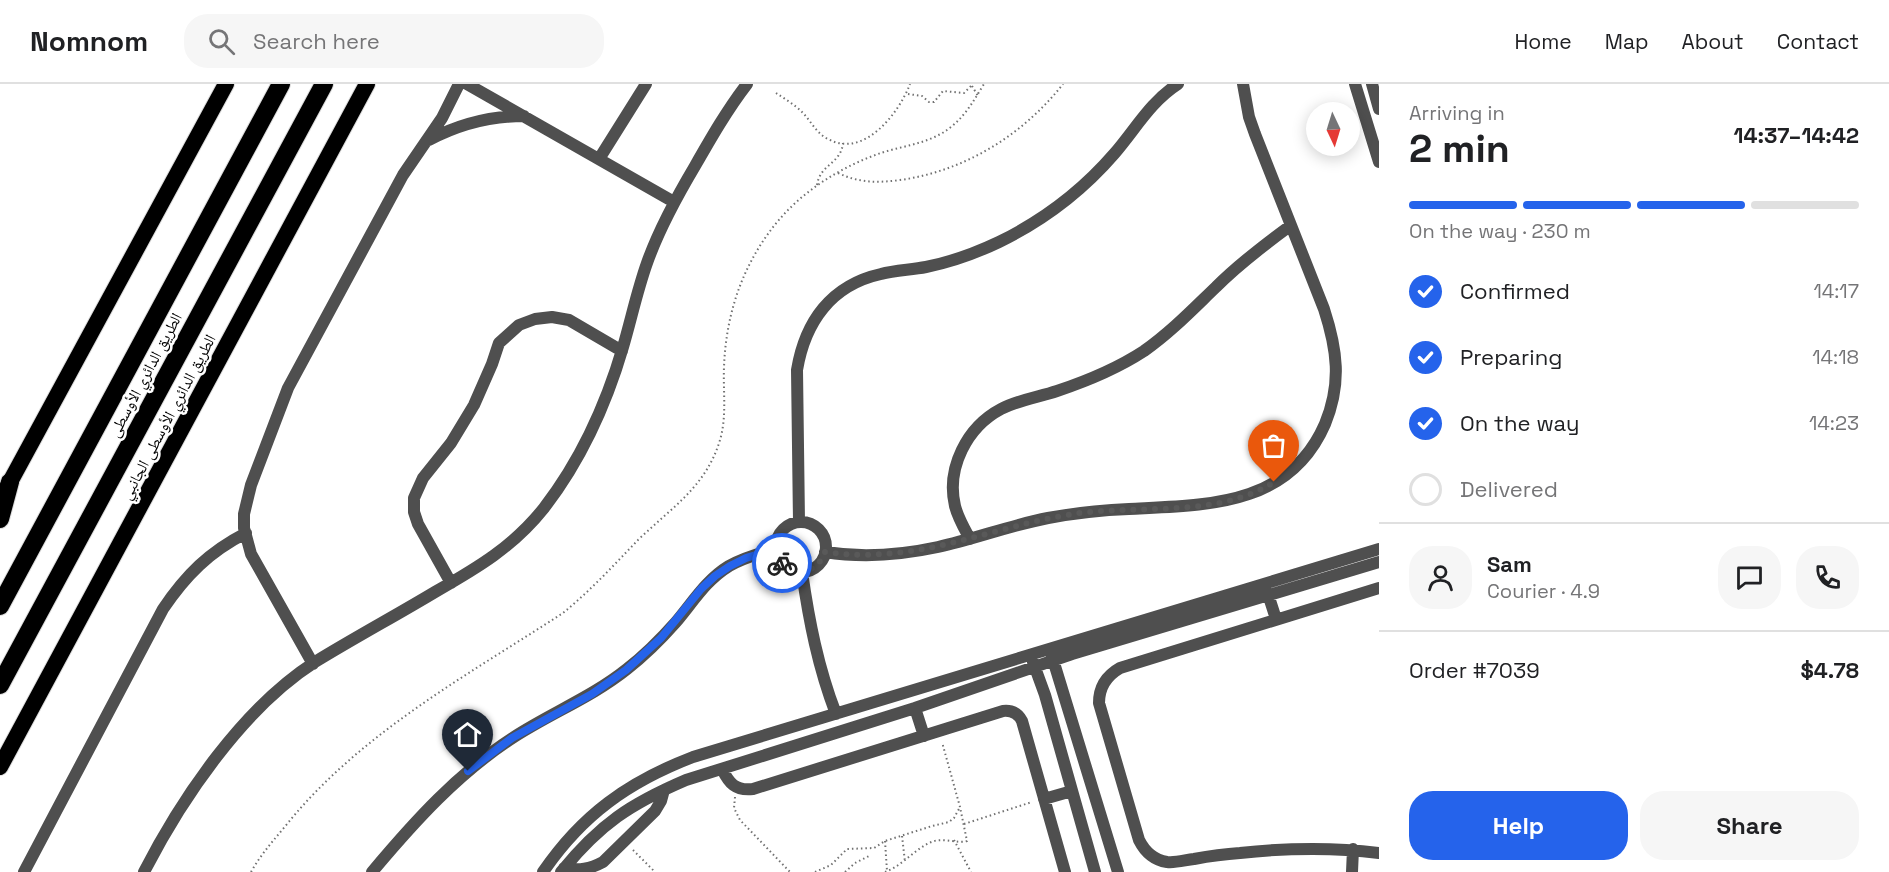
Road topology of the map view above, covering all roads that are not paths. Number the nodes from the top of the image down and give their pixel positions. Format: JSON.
{"nodes":[{"id":1,"x":226,"y":84,"type":"edge"},
{"id":2,"x":281,"y":84,"type":"edge"},
{"id":3,"x":324,"y":84,"type":"edge"},
{"id":4,"x":367,"y":84,"type":"edge"},
{"id":5,"x":459,"y":84,"type":"edge"},
{"id":6,"x":467,"y":84,"type":"edge"},
{"id":7,"x":646,"y":84,"type":"edge"},
{"id":8,"x":747,"y":84,"type":"edge"},
{"id":9,"x":1178,"y":84,"type":"edge"},
{"id":10,"x":1243,"y":84,"type":"edge"},
{"id":11,"x":1355,"y":84,"type":"edge"},
{"id":12,"x":1372,"y":84,"type":"edge"},
{"id":13,"x":1379,"y":109,"type":"edge"},
{"id":14,"x":524,"y":116,"type":"junction"},
{"id":15,"x":428,"y":141,"type":"junction"},
{"id":16,"x":599,"y":159,"type":"junction"},
{"id":17,"x":1379,"y":162,"type":"edge"},
{"id":18,"x":674,"y":202,"type":"junction"},
{"id":19,"x":1290,"y":226,"type":"junction"},
{"id":20,"x":622,"y":351,"type":"junction"},
{"id":21,"x":10,"y":482,"type":"junction"},
{"id":22,"x":0,"y":501,"type":"edge"},
{"id":23,"x":0,"y":519,"type":"edge"},
{"id":24,"x":799,"y":522,"type":"junction"},
{"id":25,"x":246,"y":533,"type":"junction"},
{"id":26,"x":970,"y":539,"type":"junction"},
{"id":27,"x":776,"y":549,"type":"junction"},
{"id":28,"x":1379,"y":549,"type":"edge"},
{"id":29,"x":825,"y":552,"type":"junction"},
{"id":30,"x":1379,"y":562,"type":"edge"},
{"id":31,"x":802,"y":572,"type":"junction"},
{"id":32,"x":451,"y":583,"type":"junction"},
{"id":33,"x":1379,"y":588,"type":"edge"},
{"id":34,"x":1268,"y":594,"type":"junction"},
{"id":35,"x":0,"y":606,"type":"edge"},
{"id":36,"x":1276,"y":619,"type":"junction"},
{"id":37,"x":1052,"y":655,"type":"junction"},
{"id":38,"x":1033,"y":661,"type":"junction"},
{"id":39,"x":313,"y":664,"type":"junction"},
{"id":40,"x":961,"y":676,"type":"junction"},
{"id":41,"x":0,"y":685,"type":"edge"},
{"id":42,"x":966,"y":691,"type":"junction"},
{"id":43,"x":915,"y":708,"type":"junction"},
{"id":44,"x":836,"y":714,"type":"junction"},
{"id":45,"x":924,"y":736,"type":"junction"},
{"id":46,"x":0,"y":767,"type":"edge"},
{"id":47,"x":722,"y":769,"type":"junction"},
{"id":48,"x":663,"y":790,"type":"junction"},
{"id":49,"x":1072,"y":791,"type":"junction"},
{"id":50,"x":1044,"y":799,"type":"junction"},
{"id":51,"x":1353,"y":849,"type":"junction"},
{"id":52,"x":1379,"y":853,"type":"edge"},
{"id":53,"x":563,"y":870,"type":"edge"},
{"id":54,"x":24,"y":872,"type":"edge"},
{"id":55,"x":144,"y":872,"type":"edge"},
{"id":56,"x":372,"y":872,"type":"edge"},
{"id":57,"x":543,"y":872,"type":"edge"},
{"id":58,"x":1065,"y":872,"type":"edge"},
{"id":59,"x":1095,"y":872,"type":"edge"},
{"id":60,"x":1118,"y":872,"type":"edge"},
{"id":61,"x":1352,"y":872,"type":"edge"}],
"edges":[{"from":1,"to":21,"type":"highway"},
{"from":2,"to":35,"type":"highway","name":"الطريق الدائري الأوسطى"},
{"from":3,"to":41,"type":"highway","name":"الطريق الدائري الأوسطى"},
{"from":4,"to":46,"type":"highway","name":"الطريق الدائري الأوسطى الجانبي"},
{"from":5,"to":15,"type":"street"},
{"from":6,"to":14,"type":"street"},
{"from":7,"to":16,"type":"street"},
{"from":8,"to":18,"type":"street"},
{"from":9,"to":24,"type":"street"},
{"from":10,"to":19,"type":"street"},
{"from":11,"to":17,"type":"street"},
{"from":12,"to":13,"type":"street"},
{"from":14,"to":15,"type":"street"},
{"from":14,"to":16,"type":"street"},
{"from":15,"to":25,"type":"street"},
{"from":16,"to":18,"type":"street"},
{"from":18,"to":20,"type":"street"},
{"from":19,"to":26,"type":"street"},
{"from":19,"to":26,"type":"street"},
{"from":20,"to":32,"type":"street"},
{"from":20,"to":32,"type":"street"},
{"from":21,"to":22,"type":"highway"},
{"from":21,"to":23,"type":"highway"},
{"from":24,"to":27,"type":"street"},
{"from":24,"to":29,"type":"street"},
{"from":25,"to":39,"type":"street"},
{"from":25,"to":54,"type":"street"},
{"from":26,"to":29,"type":"street"},
{"from":27,"to":31,"type":"street"},
{"from":27,"to":56,"type":"street"},
{"from":28,"to":37,"type":"street"},
{"from":29,"to":31,"type":"street"},
{"from":30,"to":34,"type":"street"},
{"from":31,"to":44,"type":"street"},
{"from":32,"to":39,"type":"street"},
{"from":33,"to":36,"type":"street"},
{"from":34,"to":36,"type":"street"},
{"from":34,"to":37,"type":"street"},
{"from":36,"to":51,"type":"street"},
{"from":37,"to":38,"type":"street"},
{"from":37,"to":60,"type":"street"},
{"from":38,"to":40,"type":"street"},
{"from":38,"to":42,"type":"street"},
{"from":38,"to":49,"type":"street"},
{"from":39,"to":55,"type":"street"},
{"from":40,"to":42,"type":"street"},
{"from":40,"to":44,"type":"street"},
{"from":42,"to":43,"type":"street"},
{"from":43,"to":45,"type":"street"},
{"from":43,"to":47,"type":"street"},
{"from":44,"to":57,"type":"street"},
{"from":45,"to":47,"type":"street"},
{"from":45,"to":50,"type":"street"},
{"from":47,"to":48,"type":"street"},
{"from":48,"to":53,"type":"street"},
{"from":48,"to":53,"type":"street"},
{"from":49,"to":50,"type":"street"},
{"from":49,"to":59,"type":"street"},
{"from":50,"to":58,"type":"street"},
{"from":51,"to":52,"type":"street"},
{"from":51,"to":61,"type":"street"}]}
